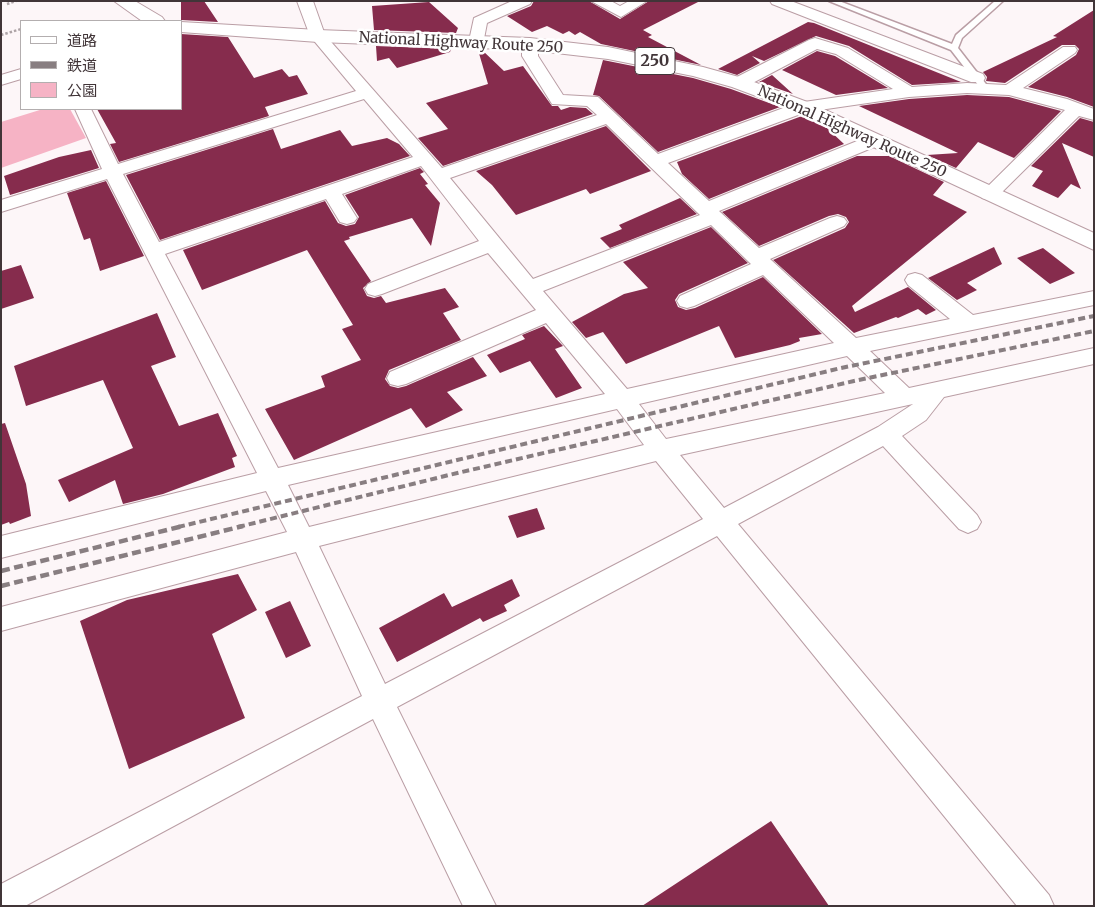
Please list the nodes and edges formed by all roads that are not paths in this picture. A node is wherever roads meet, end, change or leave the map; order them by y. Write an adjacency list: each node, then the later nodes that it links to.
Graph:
1 (123, 1): 9 (highway)
2 (305, 1): 11 (street)
3 (525, 1): 12 (street)
4 (598, 1): 5 (street)
5 (640, 1)
6 (777, 1): 19 (street)
7 (832, 1): 14 (lane)
8 (1000, 1): 14 (lane)
9 (152, 20)
10 (182, 27): 11 (highway, National Highway Route 250 / 250)
11 (318, 36): 12 (highway, National Highway Route 250 / 250); 22 (street)
12 (477, 41): 13 (highway, National Highway Route 250 / 250)
13 (530, 44): 18 (highway, National Highway Route 250 / 250); 27 (street)
14 (954, 48): 19 (lane)
15 (1069, 50): 20 (street)
16 (20, 74): 17 (street)
17 (1, 80)
18 (739, 83): 21 (street); 23 (highway, National Highway Route 250 / 250)
19 (981, 83): 20 (street); 21 (street)
20 (1009, 90): 24 (street)
21 (909, 92): 23 (street)
22 (366, 93): 29 (street); 31 (street)
23 (802, 107): 28 (highway, National Highway Route 250 / 250); 30 (street)
24 (1076, 108): 26 (street); 34 (street)
25 (83, 110): 31 (street)
26 (1094, 115)
27 (609, 117): 30 (street); 32 (street)
28 (873, 141): 34 (highway, National Highway Route 250 / 250); 36 (street)
29 (425, 159): 32 (street); 33 (street)
30 (656, 162): 36 (street)
31 (113, 172): 35 (street); 41 (street)
32 (438, 176): 40 (street)
33 (332, 191): 37 (street); 41 (street)
34 (989, 194): 39 (highway, National Highway Route 250 / 250)
35 (1, 206)
36 (709, 213): 42 (street); 44 (street)
37 (347, 218)
38 (837, 222): 42 (street)
39 (1094, 242)
40 (492, 244): 44 (street); 45 (street)
41 (153, 251): 58 (street)
42 (760, 262): 47 (street); 50 (street)
43 (915, 280): 49 (street)
44 (529, 288): 48 (street)
45 (375, 289)
46 (1094, 298): 49 (street)
47 (687, 301)
48 (550, 313): 52 (street); 55 (street)
49 (968, 322): 50 (street)
50 (851, 346): 54 (street); 55 (street)
51 (1094, 356): 53 (street)
52 (398, 378)
53 (937, 390): 54 (street); 56 (street)
54 (904, 397): 57 (street)
55 (622, 399): 57 (street); 58 (street)
56 (886, 434): 59 (street); 60 (street)
57 (661, 450): 59 (street); 61 (street)
58 (272, 479): 61 (street); 62 (street)
59 (721, 522): 64 (street); 67 (street)
60 (968, 522)
61 (303, 540): 63 (street); 64 (street)
62 (1, 547)
63 (1, 619)
64 (378, 702): 65 (street); 66 (street)
65 (1, 901)
66 (480, 906)
67 (1038, 906)

